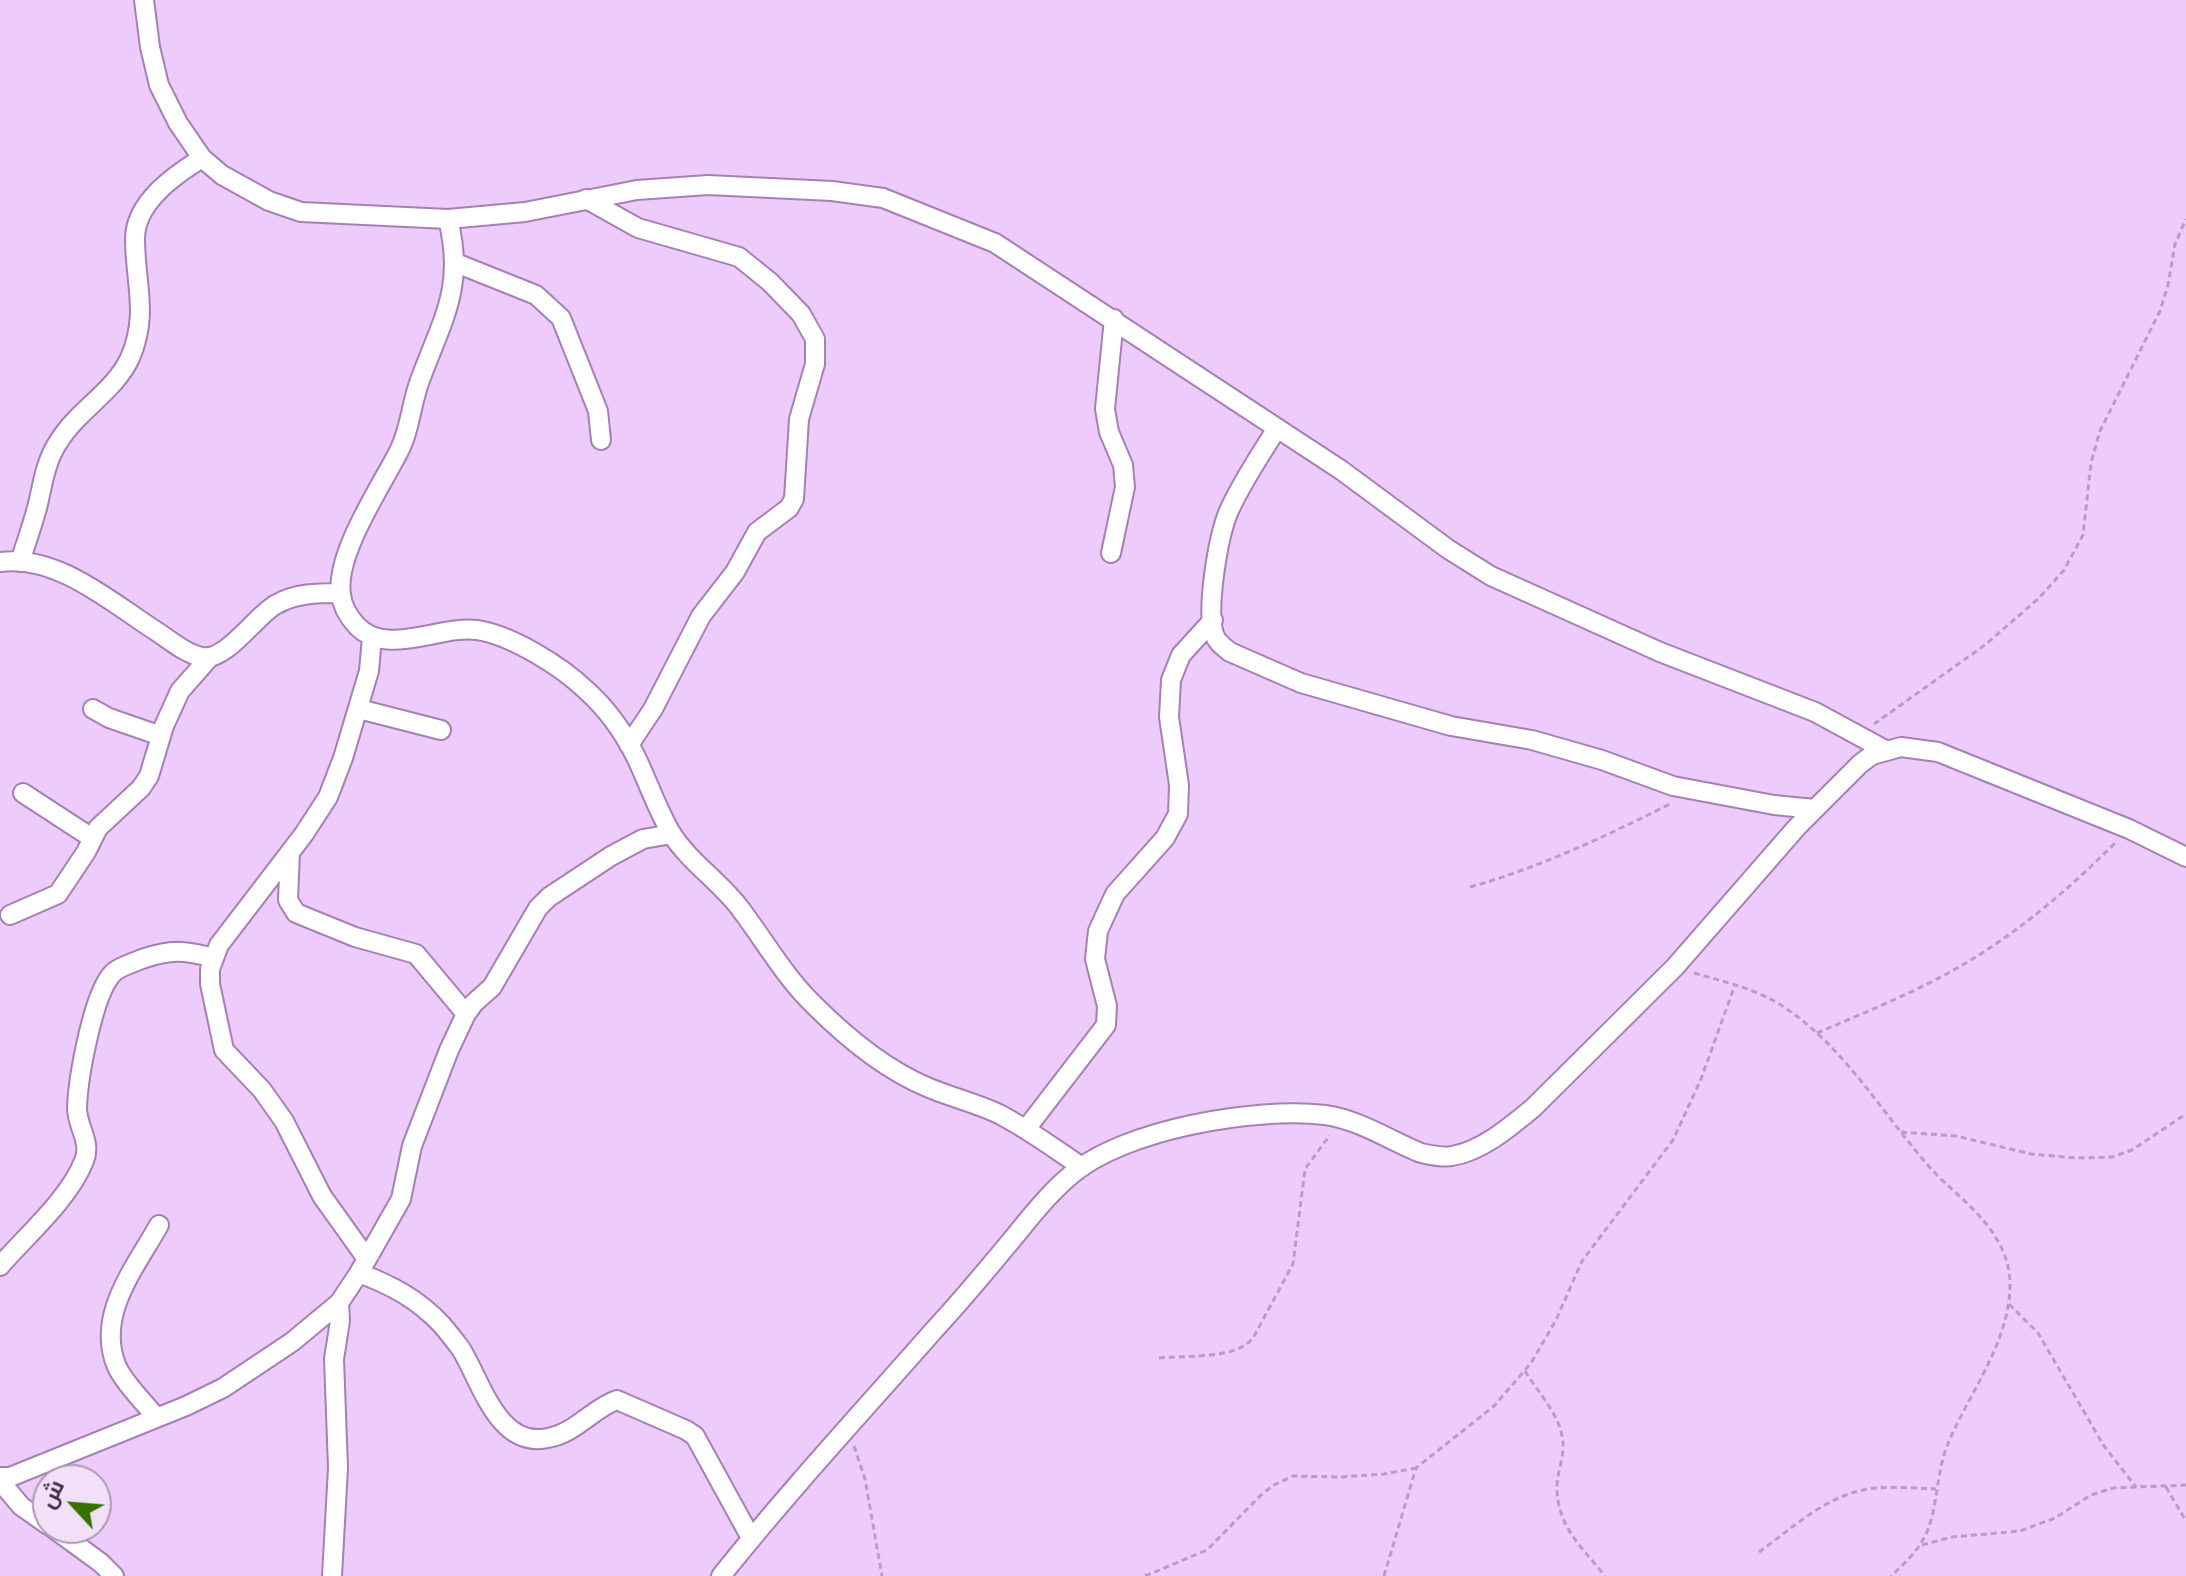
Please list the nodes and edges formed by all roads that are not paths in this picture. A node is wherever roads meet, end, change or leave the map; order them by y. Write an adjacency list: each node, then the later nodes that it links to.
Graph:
1 (144, 0): 2 (street)
2 (202, 158): 4 (street); 11 (street)
3 (586, 199): 4 (street); 6 (street); 20 (street)
4 (448, 219): 5 (street)
5 (456, 263): 8 (street); 12 (street)
6 (1114, 319): 7 (street); 9 (street)
7 (1277, 428): 13 (street); 21 (street)
8 (601, 440)
9 (1111, 553)
10 (0, 562): 11 (street)
11 (20, 562): 15 (street)
12 (340, 593): 14 (street); 15 (street)
13 (1213, 620): 23 (street); 31 (street)
14 (372, 637): 17 (street); 20 (street)
15 (209, 658): 19 (street)
16 (93, 709): 19 (street)
17 (359, 709): 18 (street); 26 (street)
18 (441, 730)
19 (161, 736): 25 (street)
20 (629, 745): 24 (street)
21 (1885, 750): 23 (street); 27 (street)
22 (23, 793): 25 (street)
23 (1815, 809): 32 (street)
24 (672, 834): 30 (street); 31 (street)
25 (92, 838): 28 (street)
26 (290, 852): 29 (street); 30 (street)
27 (2186, 857)
28 (10, 915)
29 (214, 958): 34 (street); 35 (street)
30 (466, 1014): 35 (street)
31 (1026, 1129): 32 (street)
32 (1082, 1167): 40 (street)
33 (159, 1225): 37 (street)
34 (0, 1266)
35 (363, 1266): 36 (street); 40 (street)
36 (339, 1303): 37 (street); 43 (street)
37 (155, 1416): 38 (street)
38 (0, 1479): 39 (street)
39 (32, 1514)
40 (751, 1538): 44 (street)
41 (75, 1544): 42 (street)
42 (114, 1576)
43 (332, 1576)
44 (721, 1576)

